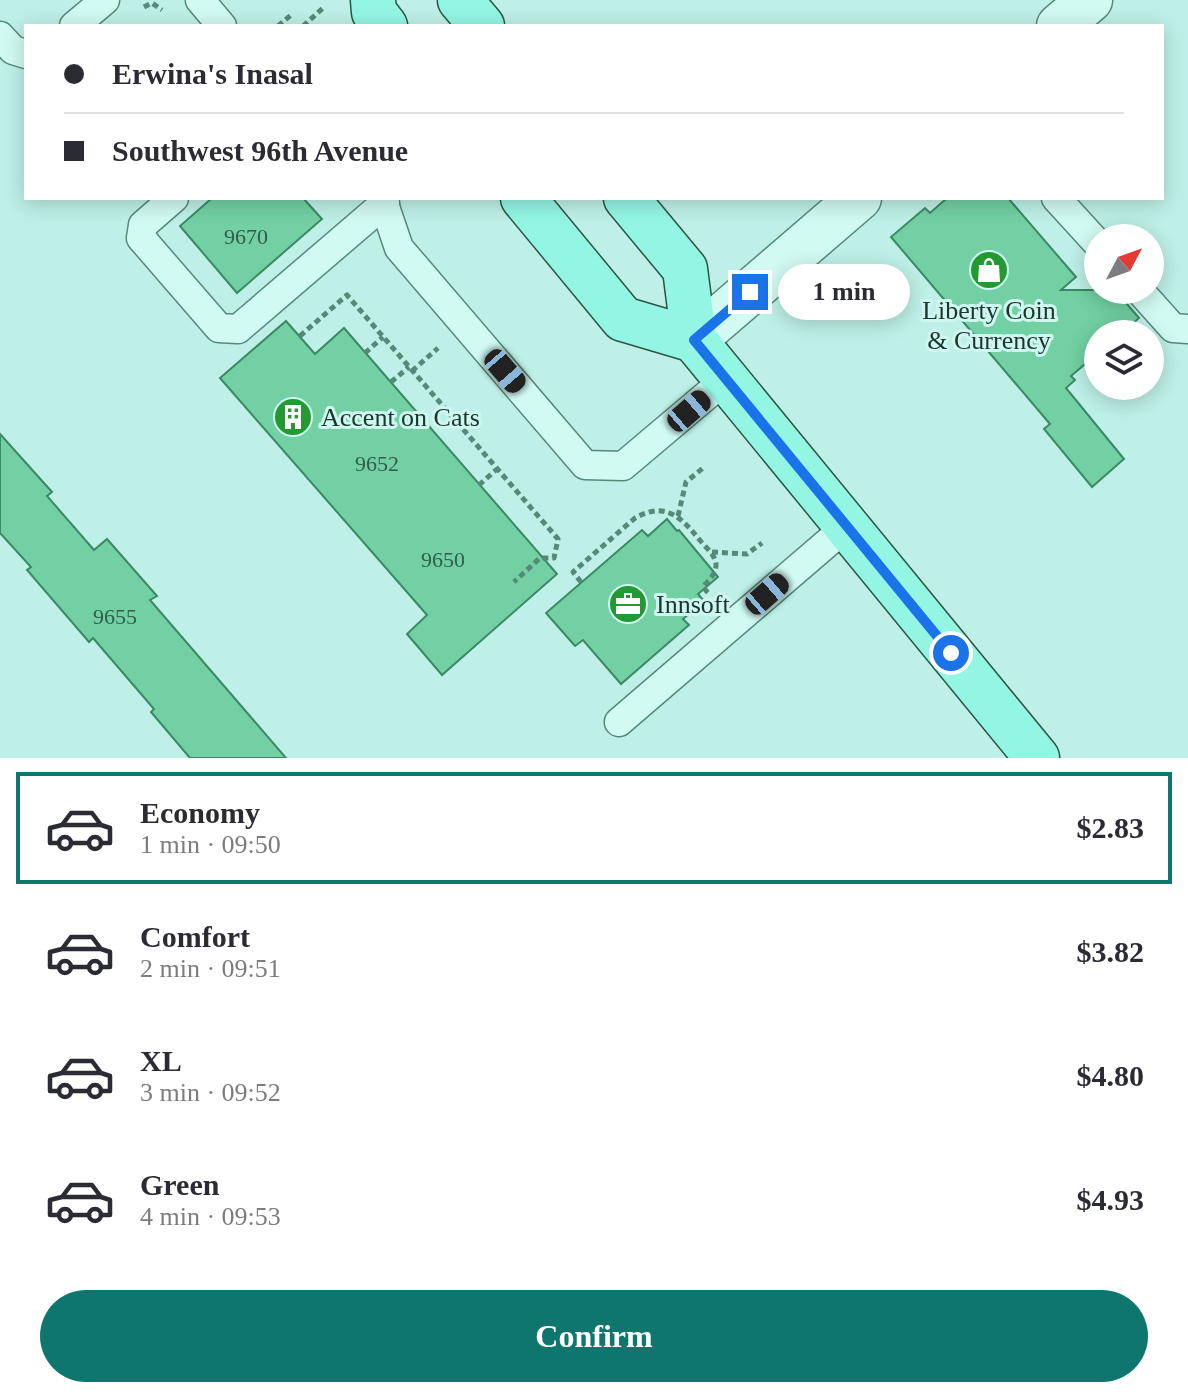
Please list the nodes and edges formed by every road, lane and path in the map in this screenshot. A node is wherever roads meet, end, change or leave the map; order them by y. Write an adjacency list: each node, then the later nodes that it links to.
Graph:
1 (105, 0): 10 (lane)
2 (200, 0): 11 (lane)
3 (373, 0): 14 (main road)
4 (460, 0): 15 (main road)
5 (1090, 0): 16 (street)
6 (323, 8): 13 (path)
7 (139, 11): 8 (path)
8 (166, 15)
9 (291, 15): 12 (path)
10 (76, 24)
11 (220, 24)
12 (280, 24)
13 (305, 24)
14 (383, 24)
15 (480, 24)
16 (1061, 24)
17 (0, 36): 18 (lane)
18 (24, 53)
19 (172, 200): 20 (lane)
20 (383, 200): 33 (lane)
21 (525, 200): 30 (main road)
22 (628, 200): 30 (main road)
23 (857, 200): 30 (street)
24 (1058, 200): 25 (lane)
25 (1084, 229)
26 (1152, 304): 27 (lane)
27 (1188, 329)
28 (300, 336): 29 (path)
29 (383, 337): 31 (path); 32 (path)
30 (694, 340): 33 (main road)
31 (365, 353)
32 (409, 367): 34 (path); 36 (path)
33 (726, 379): 39 (main road)
34 (391, 382)
35 (703, 468): 38 (path)
36 (497, 469): 37 (path); 42 (path)
37 (479, 485)
38 (678, 516): 41 (path); 43 (path)
39 (847, 526): 45 (lane); 46 (main road)
40 (764, 542): 41 (path)
41 (711, 552): 44 (path)
42 (514, 582)
43 (581, 582)
44 (711, 598)
45 (619, 722)
46 (1037, 758)

